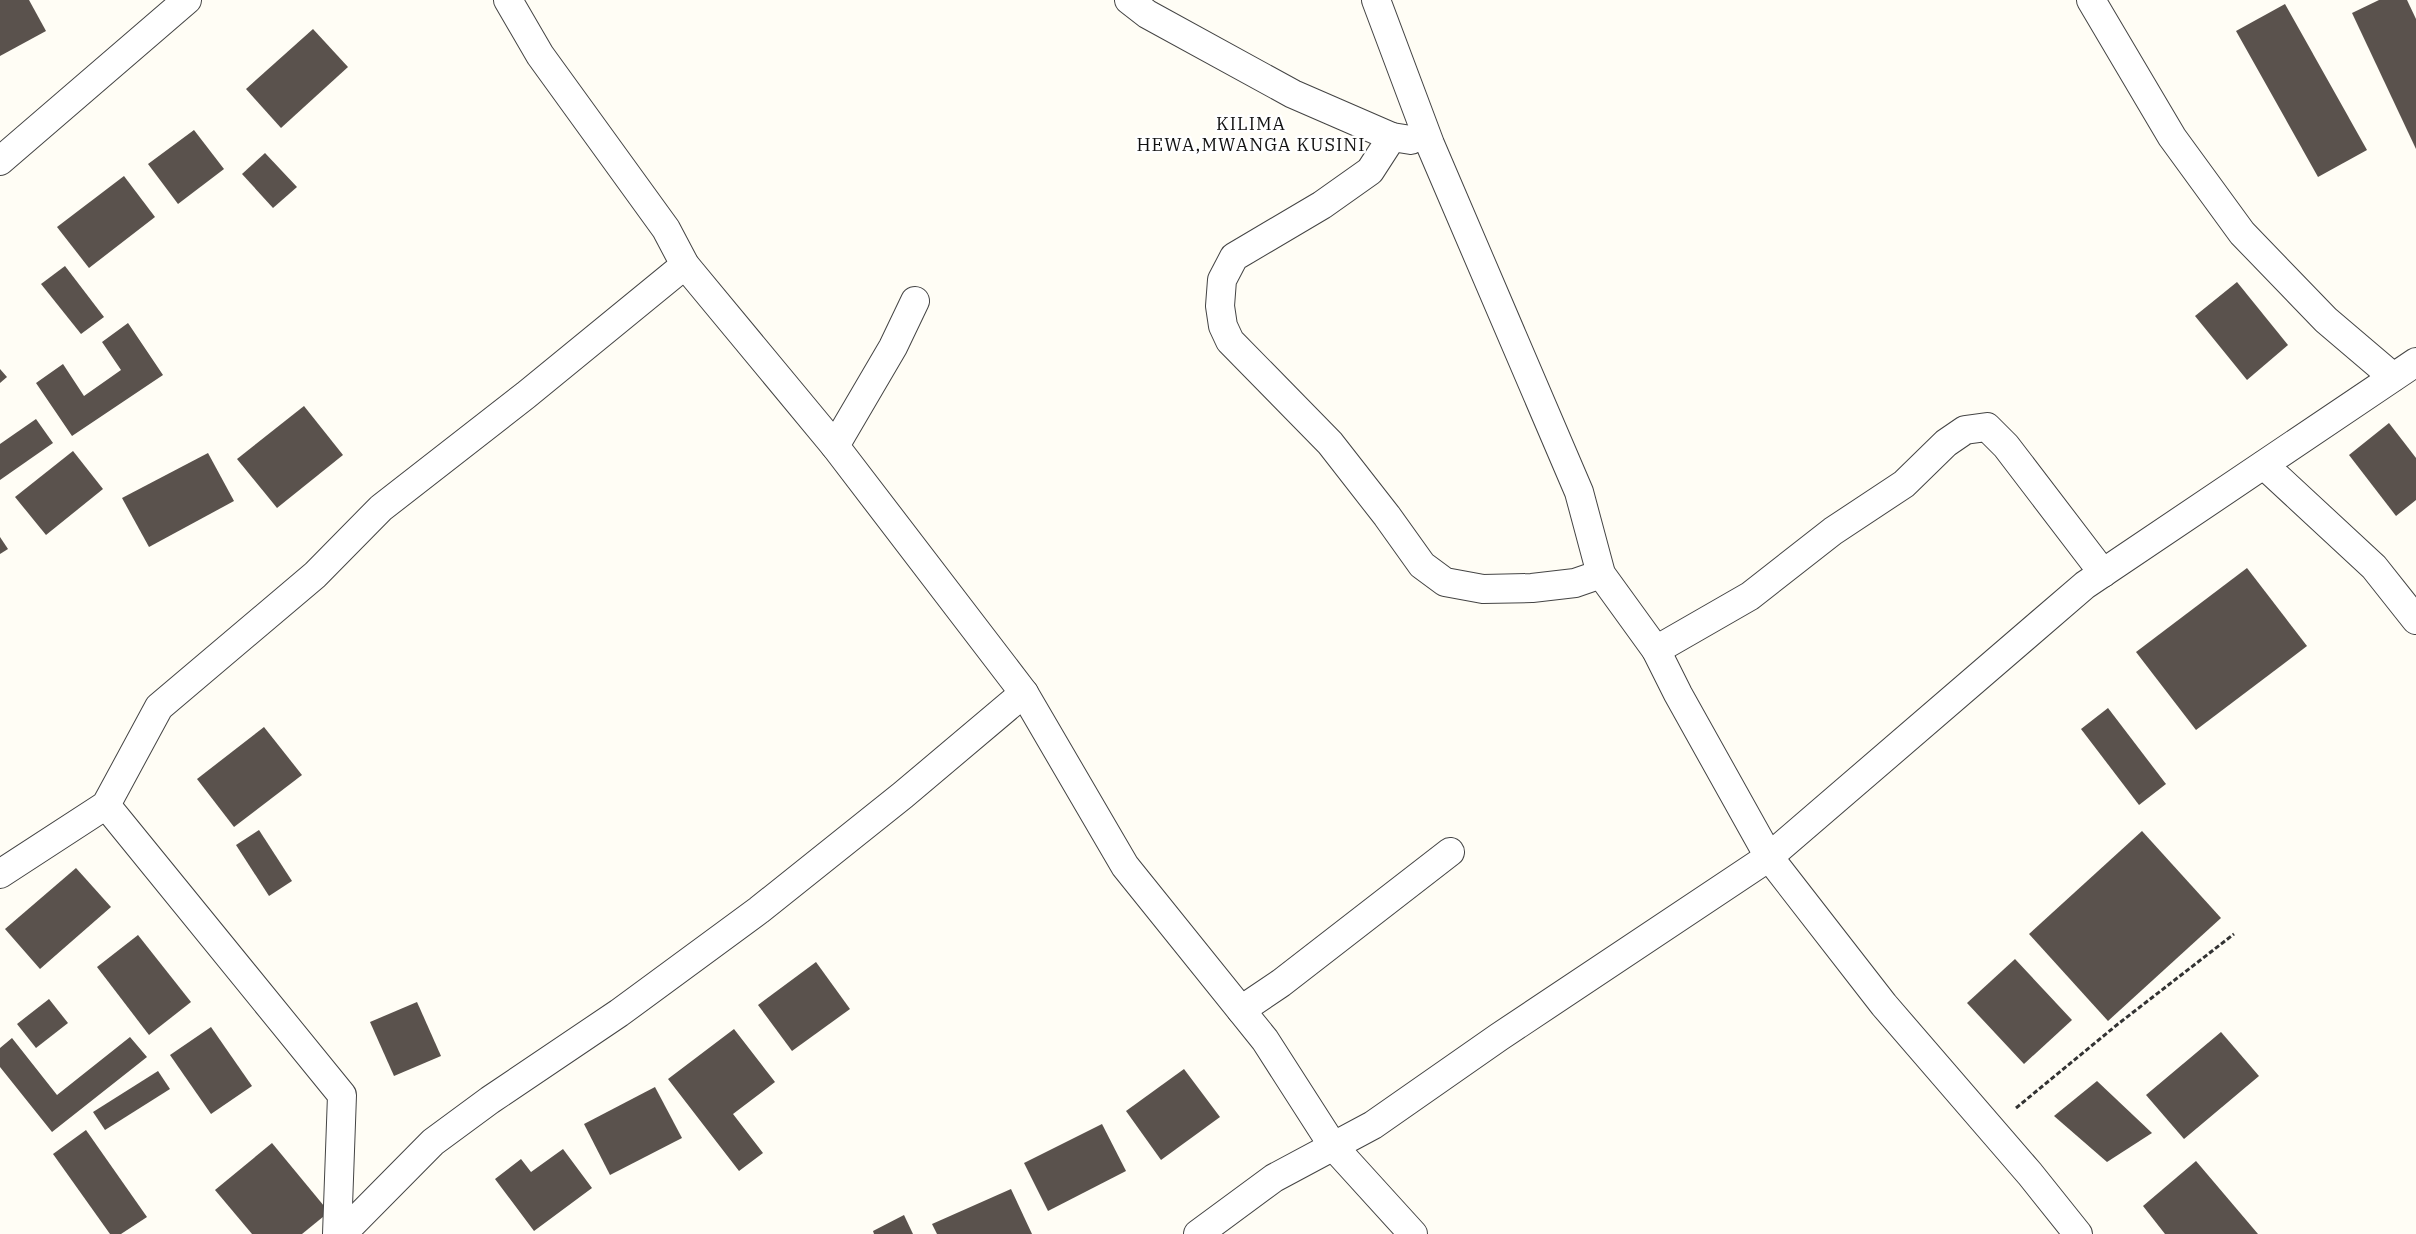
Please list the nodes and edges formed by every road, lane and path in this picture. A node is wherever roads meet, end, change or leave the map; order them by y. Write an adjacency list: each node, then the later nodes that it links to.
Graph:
1 (187, 0): 8 (street)
2 (508, 0): 9 (street)
3 (1129, 0): 6 (street)
4 (1376, 0): 7 (street)
5 (2091, 0): 12 (street)
6 (1392, 137): 7 (street); 16 (street)
7 (1430, 144): 16 (street)
8 (0, 161)
9 (685, 265): 13 (street); 20 (street)
10 (915, 301): 13 (street)
11 (2416, 362): 12 (street)
12 (2393, 377): 14 (street)
13 (835, 446): 19 (street)
14 (2264, 465): 15 (street); 17 (street)
15 (2104, 572): 18 (street); 22 (street)
16 (1601, 574): 18 (street)
17 (2416, 620)
18 (1656, 650): 22 (street)
19 (1024, 693): 25 (street); 29 (street)
20 (106, 805): 23 (street); 28 (street)
21 (1450, 852): 25 (street)
22 (1769, 857): 26 (street); 27 (street)
23 (0, 874)
24 (2234, 934): 26 (path)
25 (1241, 1010): 27 (street)
26 (1990, 1128): 32 (street)
27 (1333, 1146): 30 (street); 31 (street)
28 (338, 1234)
29 (342, 1234)
30 (1198, 1234)
31 (1413, 1234)
32 (2078, 1234)

